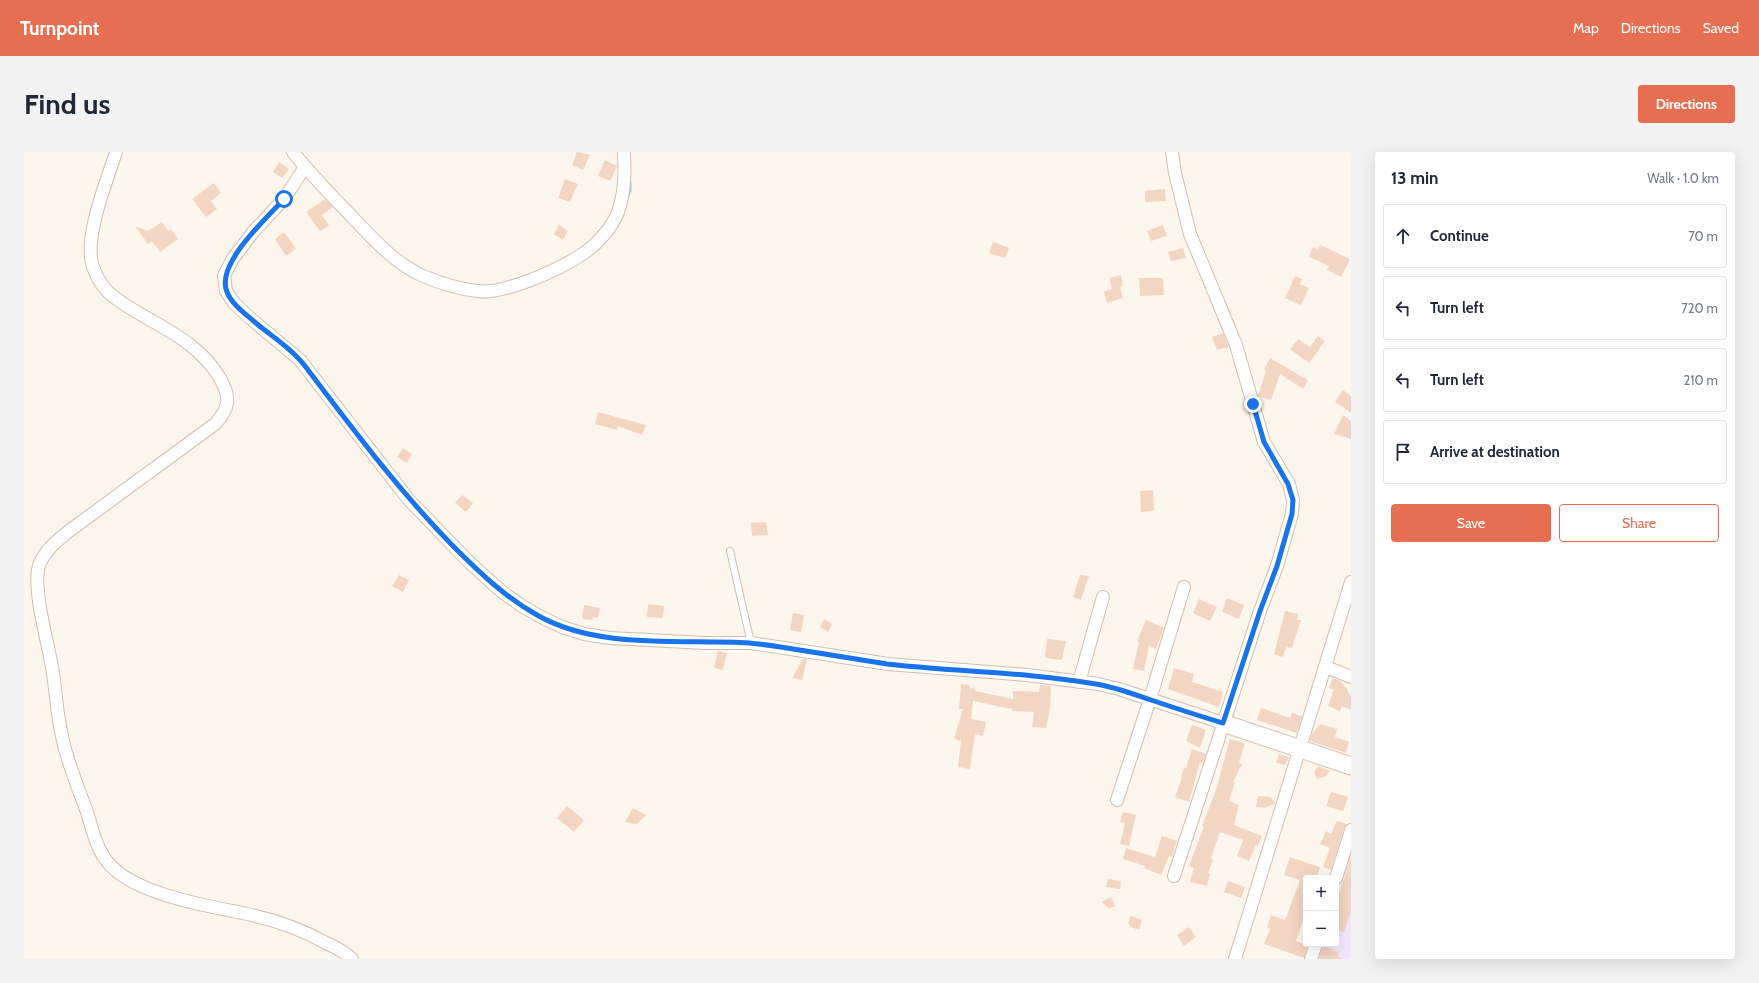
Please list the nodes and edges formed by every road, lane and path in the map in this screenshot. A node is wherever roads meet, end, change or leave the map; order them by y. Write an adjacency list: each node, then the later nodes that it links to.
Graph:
1 (116, 152): 23 (street)
2 (293, 152): 5 (street)
3 (624, 152): 5 (street)
4 (1172, 152): 15 (street)
5 (305, 167): 10 (street)
6 (730, 551): 10 (lane)
7 (1351, 582): 11 (street)
8 (1184, 587): 14 (street)
9 (1103, 596): 13 (street)
10 (751, 643): 13 (street)
11 (1326, 667): 12 (street); 16 (street)
12 (1351, 677)
13 (1079, 682): 14 (street)
14 (1150, 700): 15 (street); 18 (street)
15 (1223, 723): 16 (street); 21 (street)
16 (1300, 749): 17 (street); 24 (street)
17 (1351, 766)
18 (1117, 800)
19 (1351, 830): 20 (street)
20 (1337, 875)
21 (1174, 876)
22 (1315, 947): 25 (street)
23 (352, 959)
24 (1235, 959)
25 (1311, 959)

